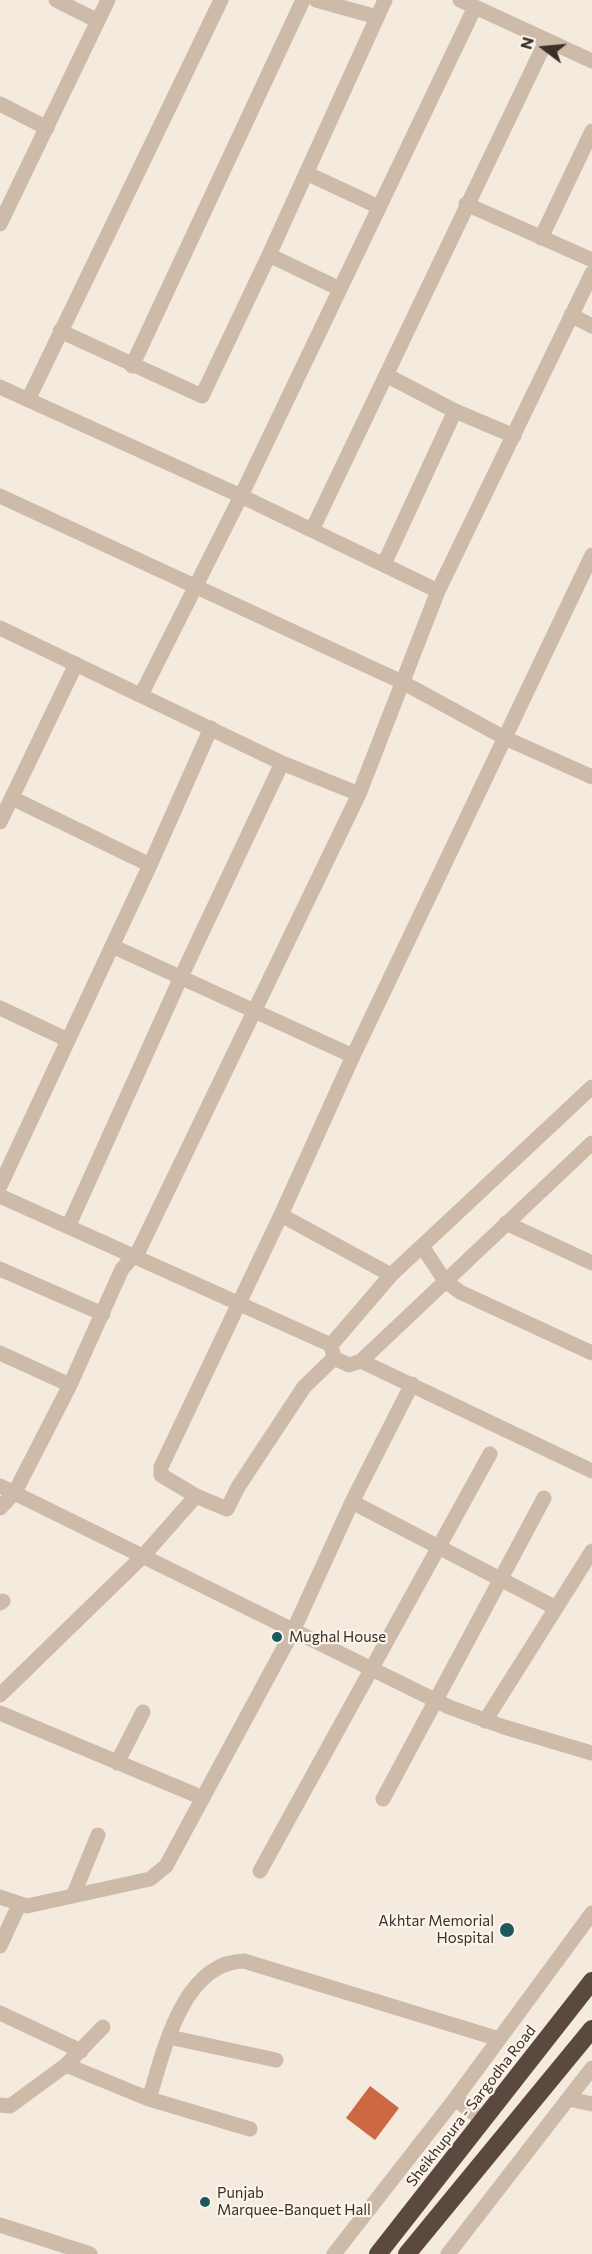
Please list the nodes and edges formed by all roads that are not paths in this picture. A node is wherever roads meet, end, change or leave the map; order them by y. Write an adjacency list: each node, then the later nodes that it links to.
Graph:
1 (56, 0): 10 (street)
2 (108, 0): 10 (street)
3 (220, 0): 27 (street)
4 (303, 0): 28 (street)
5 (316, 0): 9 (street)
6 (385, 0): 9 (street)
7 (460, 0): 8 (street)
8 (475, 8): 11 (street); 18 (street)
9 (376, 17): 16 (street)
10 (98, 21): 14 (street)
11 (546, 41): 12 (street); 17 (street)
12 (592, 61)
13 (0, 104): 14 (street)
14 (46, 128): 19 (street)
15 (592, 130): 20 (street)
16 (306, 173): 18 (street); 21 (street)
17 (466, 204): 20 (street); 29 (street)
18 (380, 207): 24 (street)
19 (1, 221)
20 (541, 238): 22 (street)
21 (269, 255): 24 (street); 28 (street)
22 (592, 260)
23 (592, 273): 25 (street)
24 (340, 289): 35 (street)
25 (571, 315): 26 (street); 33 (street)
26 (592, 326)
27 (60, 331): 28 (street); 31 (street)
28 (132, 366)
29 (386, 375): 32 (street); 36 (street)
30 (0, 387): 31 (street)
31 (28, 400): 35 (street)
32 (455, 411): 33 (street); 38 (street)
33 (514, 436): 40 (street)
34 (0, 496): 39 (street)
35 (242, 496): 36 (street); 39 (street)
36 (312, 530): 38 (street)
37 (592, 555): 46 (street)
38 (384, 564): 40 (street)
39 (195, 588): 43 (street); 44 (street)
40 (438, 591): 43 (street)
41 (2, 633): 42 (street)
42 (76, 664): 44 (street); 50 (street)
43 (402, 682): 46 (street); 49 (street)
44 (142, 693): 45 (street)
45 (211, 728): 47 (street); 52 (street)
46 (505, 738): 48 (street); 58 (street)
47 (282, 763): 49 (street); 54 (street)
48 (592, 777)
49 (359, 794): 56 (street)
50 (12, 798): 51 (street); 52 (street)
51 (0, 822)
52 (150, 865): 53 (street)
53 (112, 946): 54 (street); 57 (street)
54 (181, 976): 56 (street); 65 (street)
55 (0, 1008): 57 (street)
56 (255, 1009): 58 (street); 67 (street)
57 (68, 1040): 61 (street)
58 (353, 1056): 63 (street)
59 (592, 1087): 66 (street)
60 (592, 1143): 64 (street)
61 (0, 1186)
62 (0, 1196): 65 (street)
63 (281, 1215): 70 (street); 72 (street)
64 (506, 1223): 68 (street); 71 (street)
65 (69, 1225): 67 (street)
66 (422, 1246): 70 (street); 71 (street)
67 (133, 1257): 72 (street); 73 (street)
68 (592, 1263)
69 (0, 1269): 73 (street)
70 (391, 1275): 74 (street)
71 (445, 1281): 76 (street); 77 (street)
72 (238, 1302): 74 (street); 84 (street)
73 (103, 1314): 78 (street)
74 (332, 1351): 77 (street); 84 (street)
75 (0, 1353): 78 (street)
76 (592, 1353)
77 (361, 1361): 79 (street)
78 (70, 1384): 83 (street)
79 (412, 1384): 81 (street); 86 (street)
80 (490, 1454): 88 (street)
81 (592, 1471)
82 (0, 1486): 83 (street)
83 (15, 1492): 87 (street); 90 (street)
84 (196, 1496): 90 (street)
85 (544, 1498): 91 (street)
86 (352, 1502): 88 (street); 93 (street)
87 (0, 1508)
88 (438, 1547): 91 (street); 94 (street)
89 (592, 1551): 92 (street)
90 (143, 1556): 93 (street); 95 (street)
91 (501, 1580): 92 (street); 96 (street)
92 (555, 1608): 99 (street)
93 (294, 1629): 94 (street); 102 (street)
94 (372, 1668): 96 (street); 105 (street)
95 (0, 1695)
96 (436, 1700): 99 (street); 103 (street)
97 (143, 1712): 101 (street)
98 (0, 1713): 101 (street)
99 (485, 1721): 100 (street)
100 (592, 1753)
101 (117, 1763): 102 (street)
102 (203, 1798): 106 (street)
103 (383, 1799)
104 (98, 1835): 106 (street)
105 (260, 1871)
106 (73, 1896): 108 (street)
107 (0, 1897): 108 (street)
108 (19, 1905): 110 (street)
109 (592, 1913): 116 (street)
110 (0, 1947)
111 (592, 1981): 126 (highway, Sheikhupura - Sargodha Road)
112 (0, 2013): 117 (street)
113 (103, 2027): 117 (street)
114 (592, 2029): 132 (highway)
115 (169, 2037): 116 (street); 118 (street); 122 (street)
116 (499, 2039): 121 (street)
117 (81, 2051): 119 (street)
118 (276, 2061)
119 (66, 2065): 122 (street); 125 (street)
120 (592, 2068): 123 (street)
121 (455, 2098): 126 (street); 130 (street)
122 (149, 2099): 127 (street)
123 (569, 2099): 124 (street); 133 (street)
124 (592, 2104)
125 (0, 2105)
126 (483, 2120): 131 (highway, Sheikhupura - Sargodha Road)
127 (250, 2129)
128 (0, 2225): 129 (street)
129 (90, 2254)
130 (333, 2254)
131 (378, 2254)
132 (407, 2254)
133 (448, 2254)

